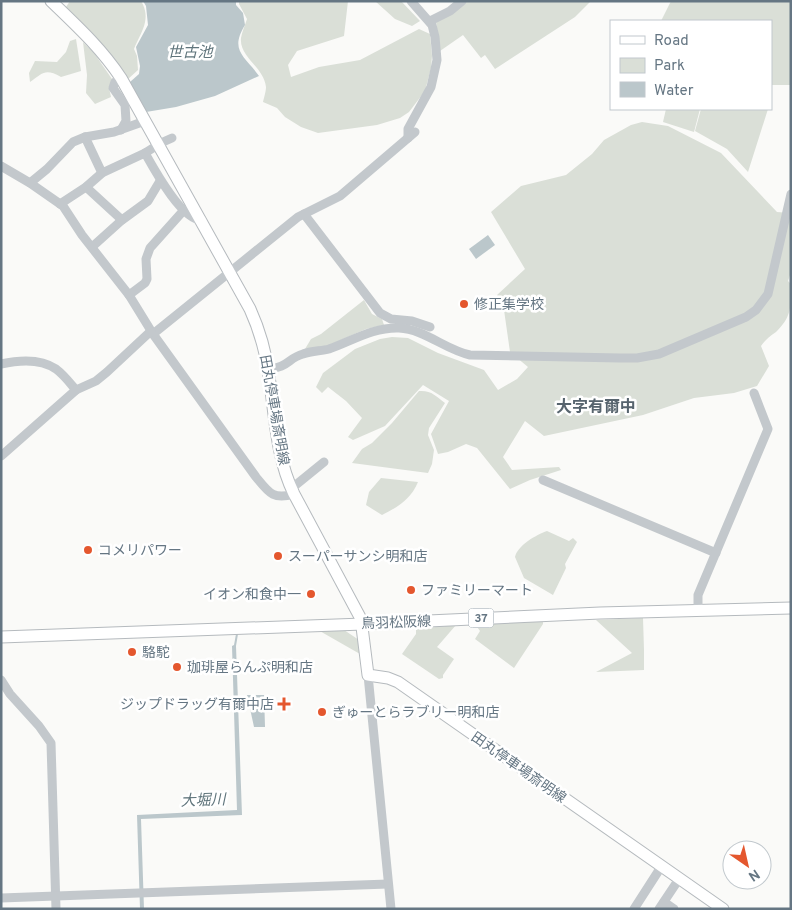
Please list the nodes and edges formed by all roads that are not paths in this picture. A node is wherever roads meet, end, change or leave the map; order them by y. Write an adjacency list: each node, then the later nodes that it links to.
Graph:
1 (51, 1): 5 (main road, 田丸停車場斎明線)
2 (411, 1): 4 (street)
3 (462, 1): 4 (street)
4 (430, 21): 21 (street)
5 (121, 78): 6 (main road, 田丸停車場斎明線); 7 (street)
6 (145, 120): 7 (street); 23 (main road, 田丸停車場斎明線)
7 (121, 130): 8 (street)
8 (85, 137): 14 (street); 16 (street)
9 (172, 138): 10 (street)
10 (163, 142)
11 (153, 148): 12 (street)
12 (144, 153): 14 (street); 15 (street)
13 (1, 166): 16 (street)
14 (102, 173): 17 (street)
15 (160, 181): 20 (street); 22 (street)
16 (30, 184): 19 (street)
17 (86, 187): 19 (street); 22 (street)
18 (791, 194): 30 (street)
19 (60, 204): 24 (street)
20 (184, 210): 23 (street); 26 (street)
21 (304, 214): 25 (street); 27 (street)
22 (122, 220): 24 (street)
23 (202, 220): 25 (main road, 田丸停車場斎明線)
24 (92, 247): 26 (street)
25 (230, 270): 28 (street); 30 (main road, 田丸停車場斎明線)
26 (129, 295): 28 (street)
27 (430, 327)
28 (152, 332): 31 (street); 36 (street)
29 (1, 364): 31 (street)
30 (268, 369): 36 (main road, 田丸停車場斎明線)
31 (76, 390): 33 (street)
32 (754, 394): 37 (street)
33 (1, 456)
34 (324, 462): 36 (street)
35 (543, 480): 37 (street)
36 (293, 491): 40 (main road, 田丸停車場斎明線)
37 (716, 554): 39 (street)
38 (791, 608): 39 (main road, 鳥羽松阪線 / 37)
39 (698, 610): 40 (main road, 鳥羽松阪線 / 37)
40 (363, 624): 41 (main road, 鳥羽松阪線 / 37); 42 (main road, 田丸停車場斎明線)
41 (1, 636)
42 (368, 675): 44 (main road, 田丸停車場斎明線); 46 (street)
43 (1, 680): 47 (street)
44 (661, 867): 45 (main road, 田丸停車場斎明線); 52 (street)
45 (679, 879): 49 (street); 54 (main road, 田丸停車場斎明線)
46 (388, 884): 47 (street); 51 (street)
47 (56, 896): 48 (street); 50 (street)
48 (1, 898)
49 (661, 905): 53 (street)
50 (56, 909)
51 (391, 909)
52 (634, 909)
53 (674, 909)
54 (723, 909)

